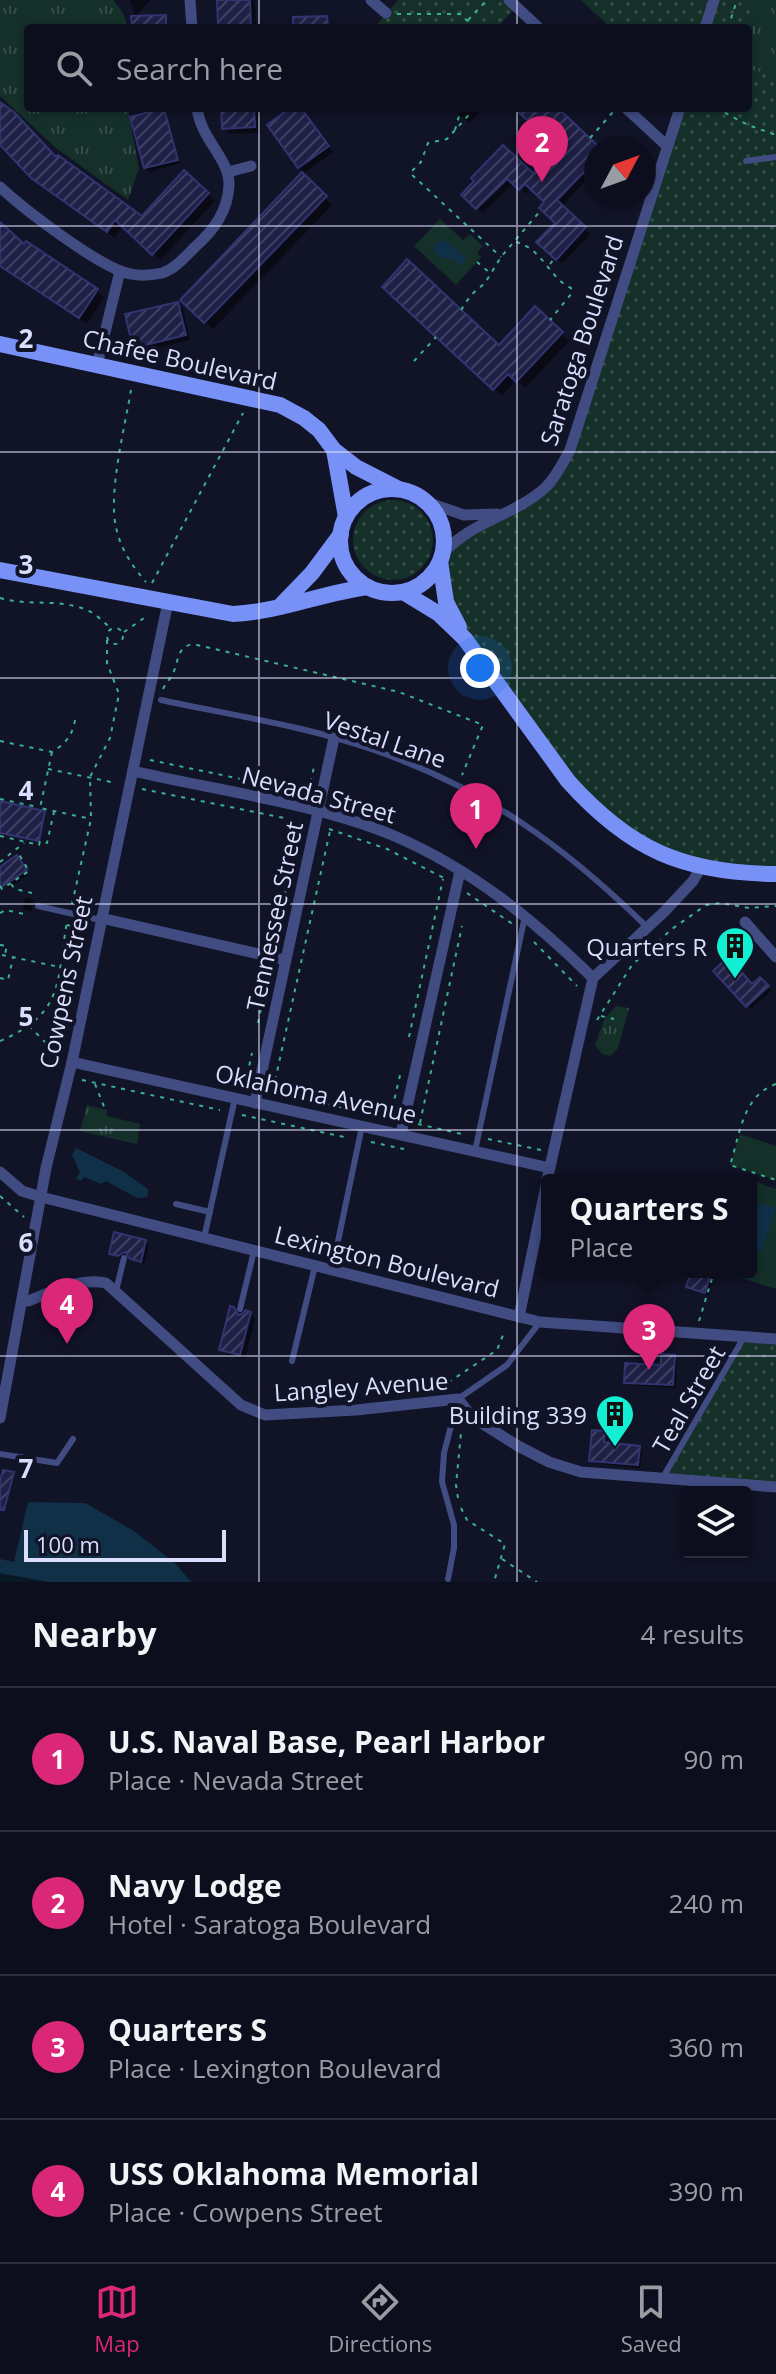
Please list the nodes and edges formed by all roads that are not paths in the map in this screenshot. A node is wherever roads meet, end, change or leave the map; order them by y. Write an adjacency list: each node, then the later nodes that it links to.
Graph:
1 (190, 0): 6 (street)
2 (371, 0): 5 (street)
3 (509, 0): 7 (street)
4 (714, 0): 8 (street)
5 (386, 13)
6 (192, 24)
7 (535, 24)
8 (706, 24)
9 (198, 112): 16 (street)
10 (630, 112): 12 (street)
11 (679, 112): 12 (street, Saratoga Boulevard)
12 (667, 146): 24 (street, Saratoga Boulevard)
13 (776, 157): 14 (lane)
14 (746, 161)
15 (251, 166): 16 (street)
16 (228, 172): 18 (street)
17 (0, 187): 18 (street)
18 (120, 271): 20 (street)
19 (0, 344): 20 (street, Chafee Boulevard)
20 (97, 365): 21 (street, Chafee Boulevard)
21 (334, 450): 22 (street, Chafee Boulevard); 25 (street)
22 (399, 489): 23 (street); 25 (street)
23 (429, 503): 24 (street, Saratoga Boulevard); 27 (street)
24 (501, 514): 27 (street, Saratoga Boulevard)
25 (346, 517): 26 (street)
26 (341, 534): 29 (street); 32 (street)
27 (442, 557): 30 (street); 33 (street)
28 (0, 570): 31 (street)
29 (368, 587): 30 (street); 32 (street)
30 (403, 592): 33 (street)
31 (168, 602): 32 (street); 36 (street, Cowpens Street)
32 (278, 608)
33 (465, 639): 38 (street)
34 (161, 700): 35 (lane, Vestal Lane)
35 (334, 738): 37 (street, Tennessee Street); 45 (lane, Vestal Lane)
36 (133, 771): 37 (street, Nevada Street); 43 (street, Cowpens Street)
37 (317, 819): 39 (street, Nevada Street); 47 (street, Tennessee Street)
38 (701, 867): 40 (street); 45 (street)
39 (460, 871): 42 (street, Nevada Street); 53 (street)
40 (776, 874)
41 (38, 906): 43 (lane)
42 (525, 916): 48 (street, Nevada Street); 54 (lane)
43 (101, 919): 47 (street); 49 (street, Cowpens Street)
44 (745, 922): 46 (street)
45 (647, 927): 48 (street)
46 (776, 957)
47 (285, 960): 51 (street, Tennessee Street)
48 (593, 978): 57 (street)
49 (72, 1062): 50 (street, Oklahoma Avenue); 58 (street, Cowpens Street)
50 (235, 1098): 51 (street, Oklahoma Avenue); 61 (lane)
51 (255, 1103): 52 (street, Oklahoma Avenue)
52 (362, 1126): 53 (street, Oklahoma Avenue); 66 (lane)
53 (401, 1134): 54 (street, Oklahoma Avenue)
54 (475, 1151): 56 (street, Oklahoma Avenue)
55 (0, 1172): 58 (street, Lexington Boulevard)
56 (542, 1174)
57 (548, 1174)
58 (41, 1197): 62 (street, Lexington Boulevard); 76 (street, Cowpens Street)
59 (176, 1204): 61 (lane)
60 (541, 1210): 70 (street)
61 (210, 1212): 62 (lane)
62 (204, 1238): 63 (street, Lexington Boulevard)
63 (254, 1251): 65 (street, Lexington Boulevard); 69 (lane)
64 (124, 1258): 67 (lane)
65 (315, 1266): 66 (street, Lexington Boulevard); 74 (lane)
66 (332, 1270): 70 (street, Lexington Boulevard)
67 (116, 1291): 68 (street); 75 (street, Langley Avenue)
68 (28, 1301)
69 (240, 1309)
70 (519, 1317): 71 (street, Lexington Boulevard)
71 (540, 1322): 72 (street, Lexington Boulevard); 75 (lane)
72 (744, 1337): 73 (street, Lexington Boulevard); 79 (lane, Teal Street)
73 (776, 1339)
74 (292, 1361)
75 (458, 1399): 79 (street, Langley Avenue); 81 (lane)
76 (0, 1418)
77 (73, 1439): 78 (lane)
78 (0, 1454)
79 (662, 1479): 80 (street, Langley Avenue)
80 (776, 1487)
81 (448, 1579)

